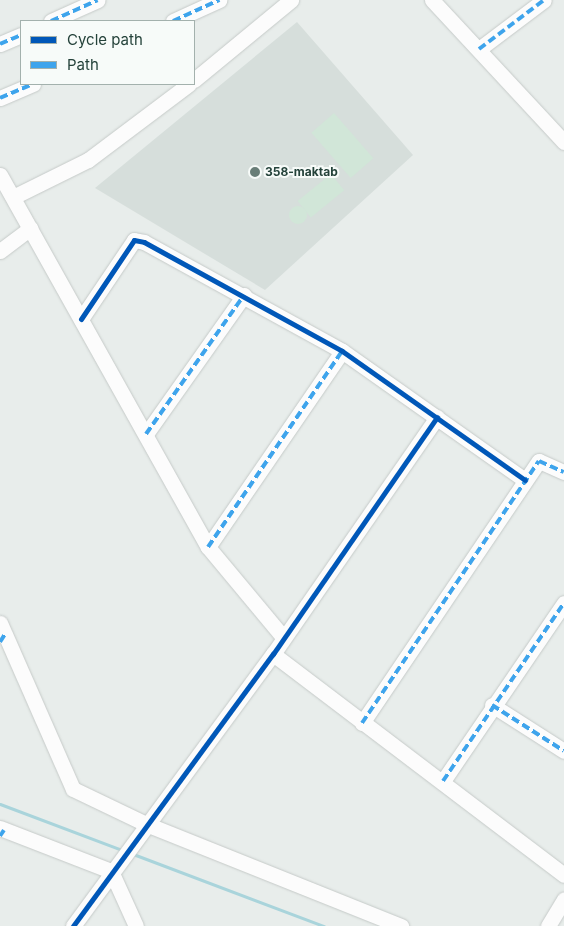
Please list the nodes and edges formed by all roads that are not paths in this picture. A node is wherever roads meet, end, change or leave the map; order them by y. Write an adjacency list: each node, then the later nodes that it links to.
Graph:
1 (98, 0): 6 (street)
2 (219, 0): 7 (street)
3 (291, 0): 11 (street)
4 (432, 0): 10 (street)
5 (544, 0): 10 (street)
6 (53, 20)
7 (175, 20)
8 (20, 35): 9 (street)
9 (0, 44)
10 (479, 49): 15 (street)
11 (195, 79)
12 (30, 85): 14 (street)
13 (188, 85): 17 (street)
14 (0, 98)
15 (564, 142)
16 (0, 174): 17 (street)
17 (13, 197): 18 (street)
18 (30, 228): 19 (street); 21 (street)
19 (0, 251)
20 (244, 295): 21 (street); 22 (street); 24 (street)
21 (81, 320): 24 (street)
22 (342, 351): 23 (street); 27 (street)
23 (437, 417): 26 (street); 30 (street)
24 (146, 434): 27 (street)
25 (564, 472): 26 (street)
26 (525, 480): 33 (street)
27 (208, 546): 30 (street)
28 (562, 612): 32 (street)
29 (2, 633): 36 (street)
30 (283, 638): 31 (street)
31 (272, 654): 33 (street); 36 (street)
32 (492, 705): 34 (street); 35 (street)
33 (362, 723): 35 (street)
34 (564, 750)
35 (443, 781): 39 (street)
36 (146, 824): 38 (street); 43 (street)
37 (1, 831): 38 (street)
38 (111, 871): 41 (street); 42 (street)
39 (564, 874)
40 (564, 899): 44 (street)
41 (73, 926)
42 (136, 926)
43 (401, 926)
44 (548, 926)

